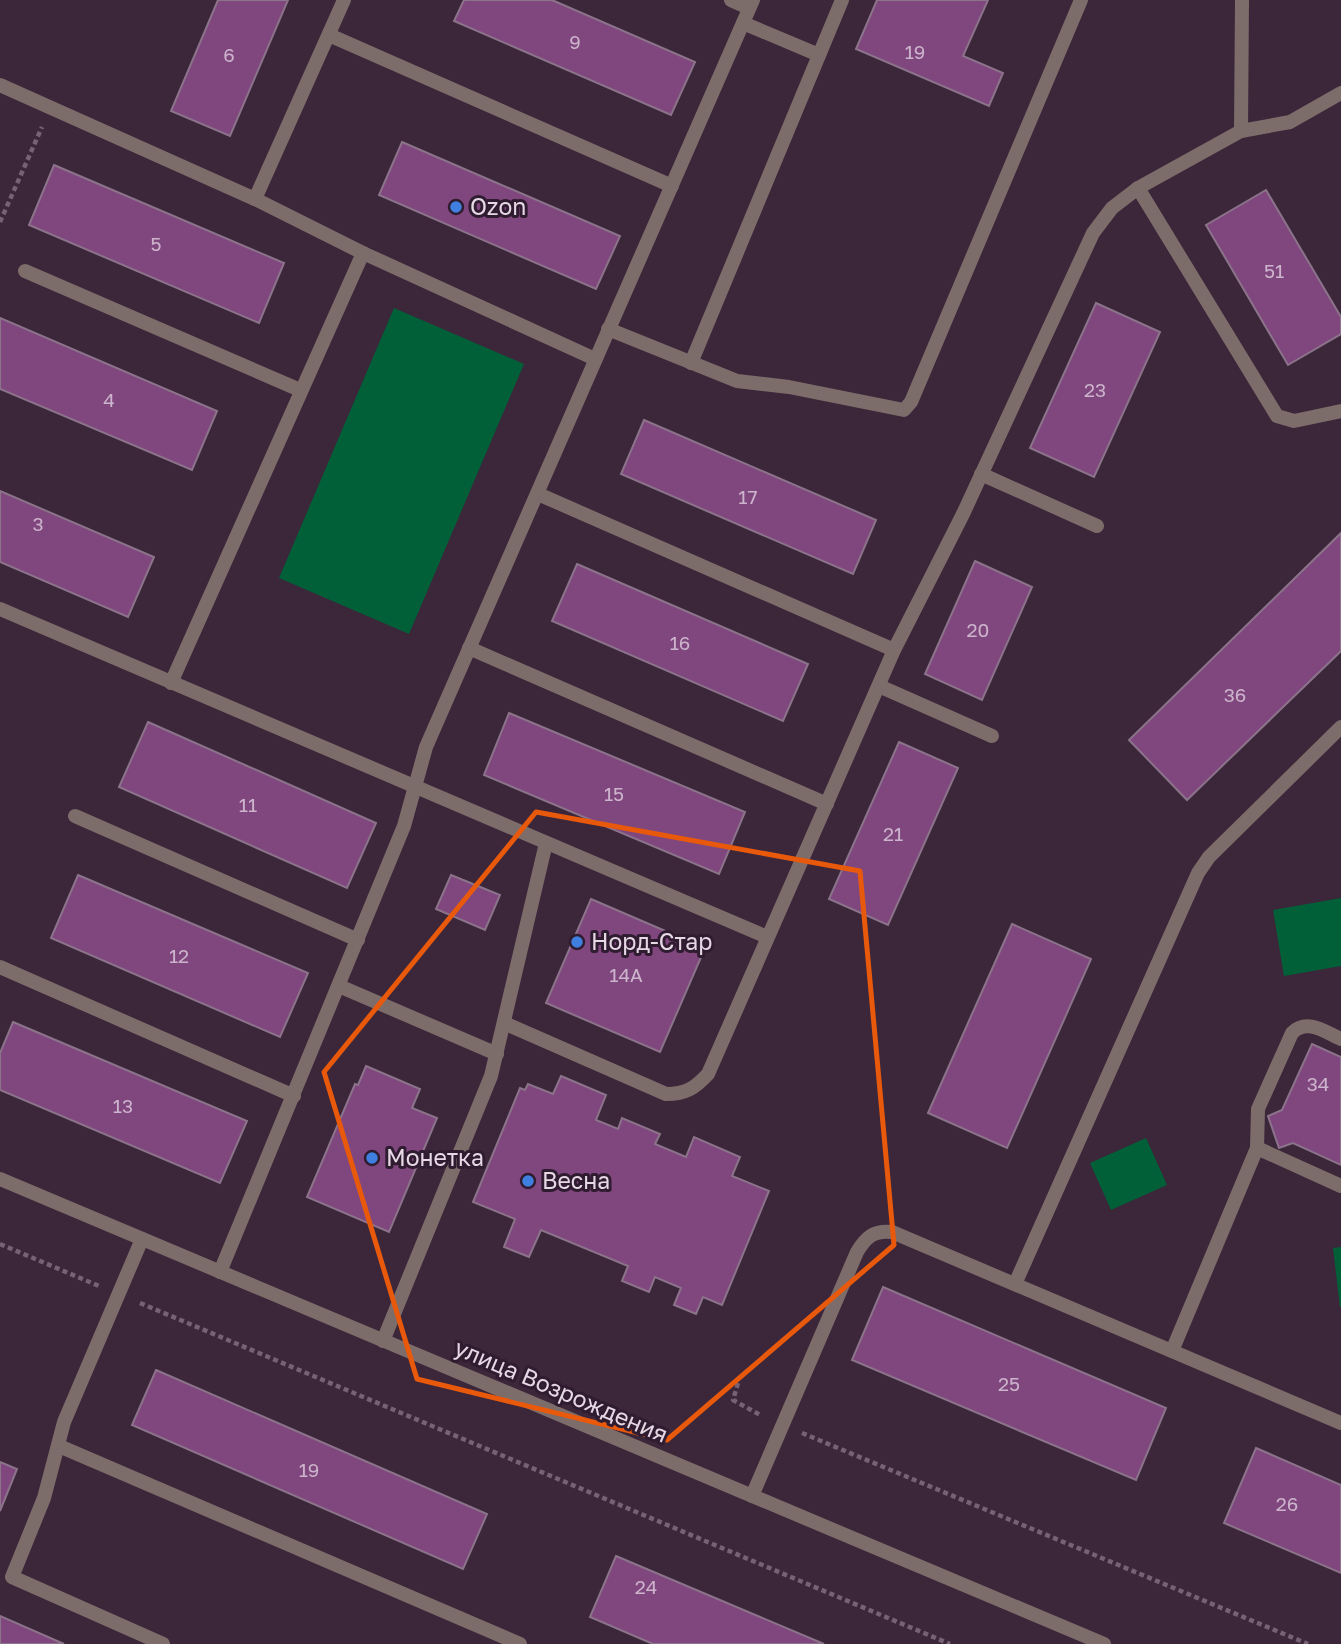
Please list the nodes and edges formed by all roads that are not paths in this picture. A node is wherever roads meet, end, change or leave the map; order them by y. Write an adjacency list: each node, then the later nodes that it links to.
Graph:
1 (344, 0): 8 (street)
2 (731, 0): 6 (street)
3 (842, 0): 9 (street)
4 (1081, 0): 20 (street)
5 (1241, 0): 12 (street)
6 (751, 4): 7 (street)
7 (743, 23): 9 (street); 13 (street)
8 (329, 34): 13 (street); 15 (street)
9 (819, 55): 20 (street)
10 (0, 85): 15 (street)
11 (1341, 93): 12 (street)
12 (1241, 131): 14 (street)
13 (672, 186): 18 (street)
14 (1138, 188): 22 (street); 23 (street)
15 (255, 198): 16 (street)
16 (363, 253): 19 (street); 21 (street)
17 (25, 271): 21 (street)
18 (608, 330): 19 (street); 20 (street)
19 (595, 359): 24 (street)
20 (691, 363)
21 (300, 390): 29 (street)
22 (1341, 411)
23 (981, 474): 25 (street); 28 (street)
24 (537, 494): 27 (street); 28 (street)
25 (1097, 526)
26 (0, 610): 29 (street)
27 (469, 648): 33 (street); 34 (street)
28 (894, 650): 30 (street)
29 (171, 682): 33 (street)
30 (879, 686): 32 (street); 34 (street)
31 (1341, 727): 50 (street)
32 (992, 736)
33 (416, 787): 36 (street); 38 (street)
34 (827, 804): 37 (street)
35 (75, 816): 38 (street)
36 (546, 843): 37 (street); 41 (street)
37 (767, 937): 41 (street)
38 (358, 940): 40 (street)
39 (0, 967): 44 (street)
40 (339, 986): 43 (street); 44 (street)
41 (504, 1023): 43 (street)
42 (1341, 1039): 45 (street)
43 (497, 1054): 51 (street)
44 (294, 1096): 49 (street)
45 (1257, 1148): 47 (street); 52 (street)
46 (0, 1179): 48 (street, улица Возрождения)
47 (1341, 1186)
48 (142, 1239): 49 (street, улица Возрождения); 54 (street)
49 (220, 1272): 51 (street, улица Возрождения)
50 (1015, 1284): 52 (street); 55 (street)
51 (383, 1340): 55 (street, улица Возрождения)
52 (1172, 1351): 53 (street)
53 (1341, 1423)
54 (59, 1446): 56 (street); 58 (street)
55 (752, 1496): 59 (street, улица Возрождения)
56 (6, 1574): 57 (street)
57 (163, 1644)
58 (520, 1644)
59 (1104, 1644)

